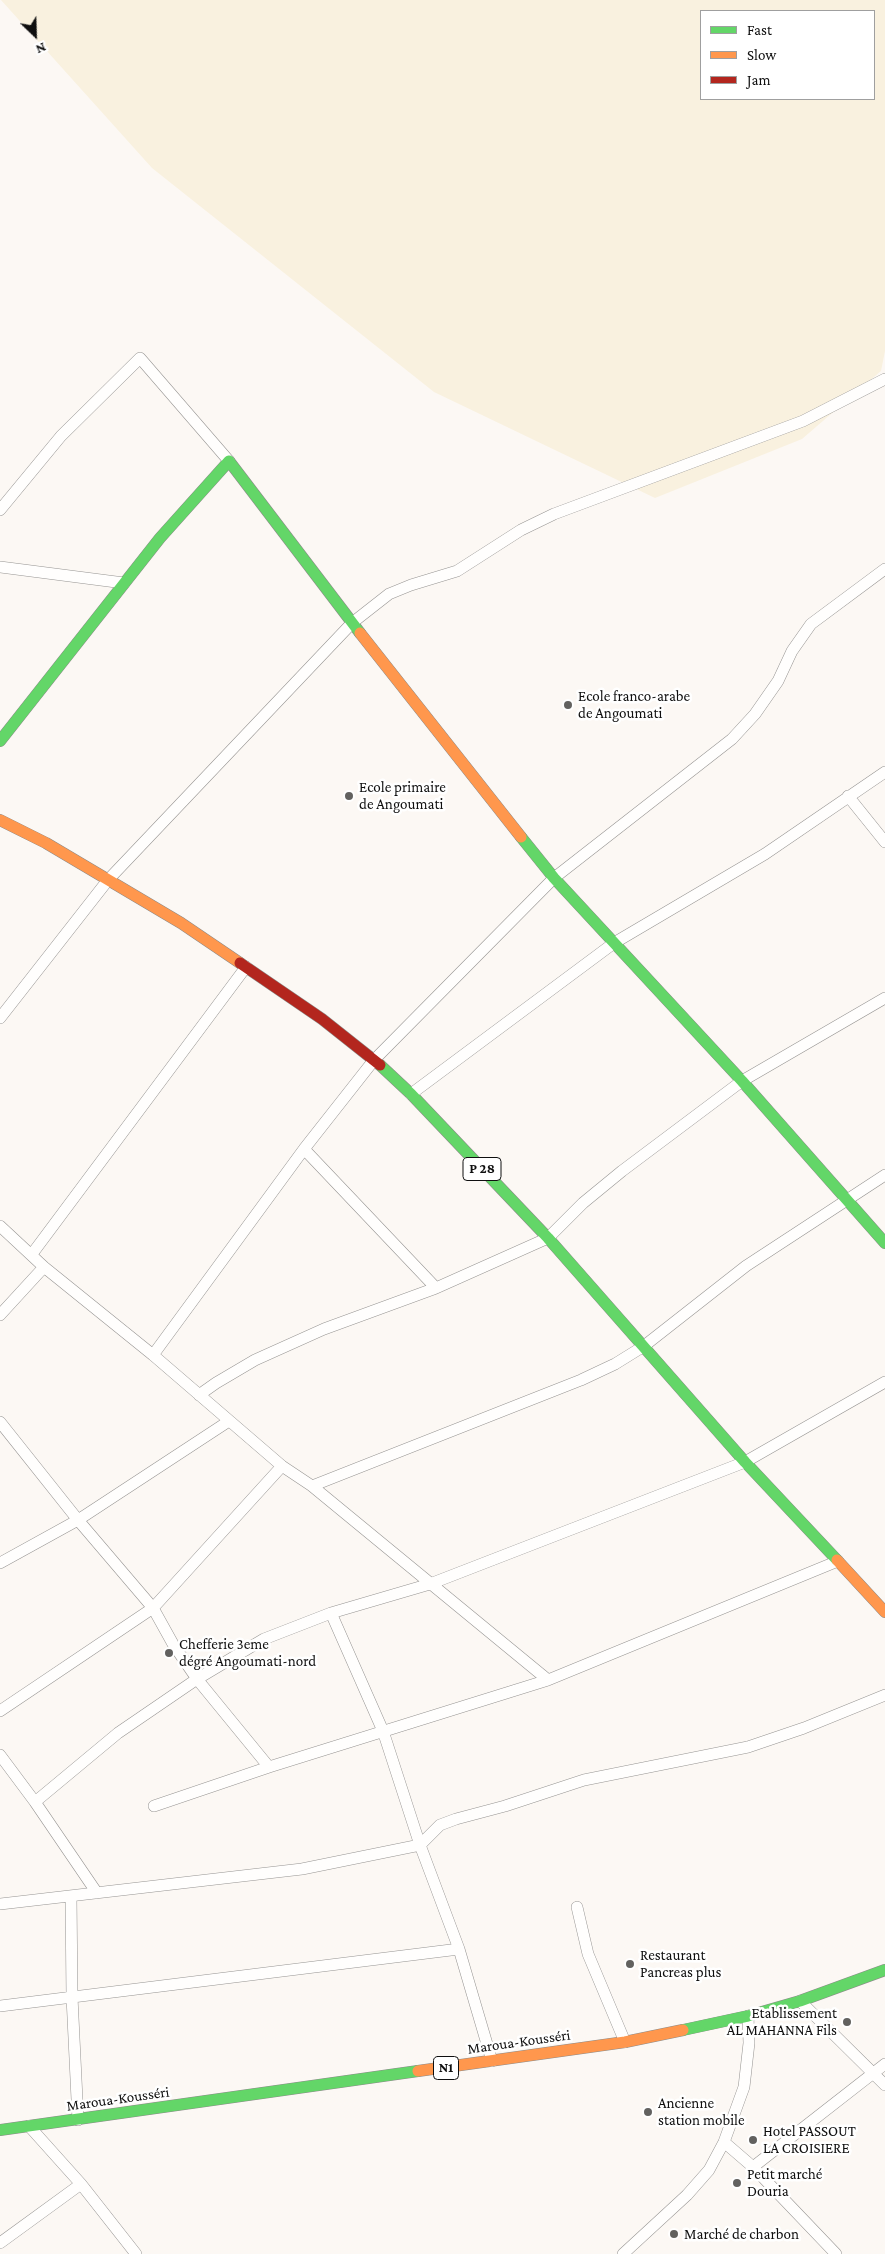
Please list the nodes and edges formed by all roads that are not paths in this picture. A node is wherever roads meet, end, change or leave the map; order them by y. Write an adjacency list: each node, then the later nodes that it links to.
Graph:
1 (885, 380): 7 (street)
2 (229, 461): 3 (street); 6 (main road); 7 (main road)
3 (0, 510)
4 (0, 568): 6 (street)
5 (885, 569): 13 (street)
6 (124, 583): 8 (main road)
7 (352, 623): 13 (main road); 14 (street)
8 (0, 740)
9 (885, 772): 10 (street)
10 (848, 796): 12 (street); 15 (street)
11 (0, 820): 14 (main road, P 28)
12 (885, 842)
13 (554, 878): 15 (main road); 19 (street)
14 (108, 880): 16 (main road, P 28); 18 (street)
15 (614, 943): 20 (main road); 21 (street)
16 (246, 967): 19 (main road, P 28); 28 (street)
17 (885, 998): 20 (street)
18 (0, 1018)
19 (374, 1060): 21 (main road, P 28); 22 (street)
20 (742, 1081): 24 (main road); 26 (street)
21 (411, 1094): 26 (main road, P 28)
22 (304, 1149): 30 (street); 33 (street)
23 (885, 1175): 24 (street)
24 (848, 1200): 27 (main road); 32 (street)
25 (0, 1226): 28 (street)
26 (548, 1238): 30 (street); 32 (main road, P 28)
27 (885, 1243)
28 (32, 1254): 29 (street)
29 (44, 1267): 31 (street); 33 (street)
30 (436, 1288): 35 (street)
31 (0, 1315)
32 (644, 1346): 38 (main road, P 28); 40 (street)
33 (153, 1355): 35 (street)
34 (885, 1382): 38 (street)
35 (199, 1395): 36 (street)
36 (229, 1421): 39 (street); 41 (street)
37 (0, 1422): 41 (street)
38 (745, 1462): 42 (main road, P 28); 44 (street)
39 (282, 1466): 40 (street); 45 (street)
40 (312, 1486): 44 (street)
41 (78, 1520): 43 (street); 45 (street)
42 (838, 1561): 46 (main road, P 28); 49 (street)
43 (0, 1563)
44 (430, 1584): 47 (street); 49 (street)
45 (153, 1608): 48 (street); 51 (street)
46 (885, 1612)
47 (331, 1613): 48 (street); 52 (street)
48 (197, 1679): 54 (street); 55 (street)
49 (548, 1680): 52 (street)
50 (885, 1695): 57 (street)
51 (0, 1711)
52 (383, 1731): 54 (street); 57 (street)
53 (0, 1755): 55 (street)
54 (269, 1767): 56 (street)
55 (35, 1802): 58 (street)
56 (154, 1806)
57 (420, 1845): 58 (street); 62 (street)
58 (97, 1893): 59 (street)
59 (71, 1896): 60 (street); 64 (street)
60 (0, 1904)
61 (577, 1906): 68 (street)
62 (459, 1949): 64 (street); 69 (street)
63 (885, 1970): 65 (main road, Maroua-Kousséri / N1)
64 (72, 1997): 66 (street); 73 (street)
65 (800, 2001): 67 (main road, Maroua-Kousséri / N1); 71 (street)
66 (0, 2006)
67 (748, 2016): 68 (main road, Maroua-Kousséri / N1); 76 (street)
68 (625, 2042): 69 (main road, Maroua-Kousséri / N1)
69 (492, 2061): 73 (main road, Maroua-Kousséri / N1)
70 (885, 2064): 71 (street)
71 (874, 2074): 72 (street); 77 (street)
72 (885, 2085)
73 (78, 2120): 74 (main road, Maroua-Kousséri / N1)
74 (29, 2126): 75 (main road, Maroua-Kousséri / N1); 78 (street)
75 (0, 2130)
76 (724, 2142): 77 (street); 81 (street)
77 (753, 2167): 82 (street)
78 (81, 2184): 79 (street); 80 (street)
79 (0, 2243)
80 (136, 2254)
81 (623, 2254)
82 (836, 2254)

